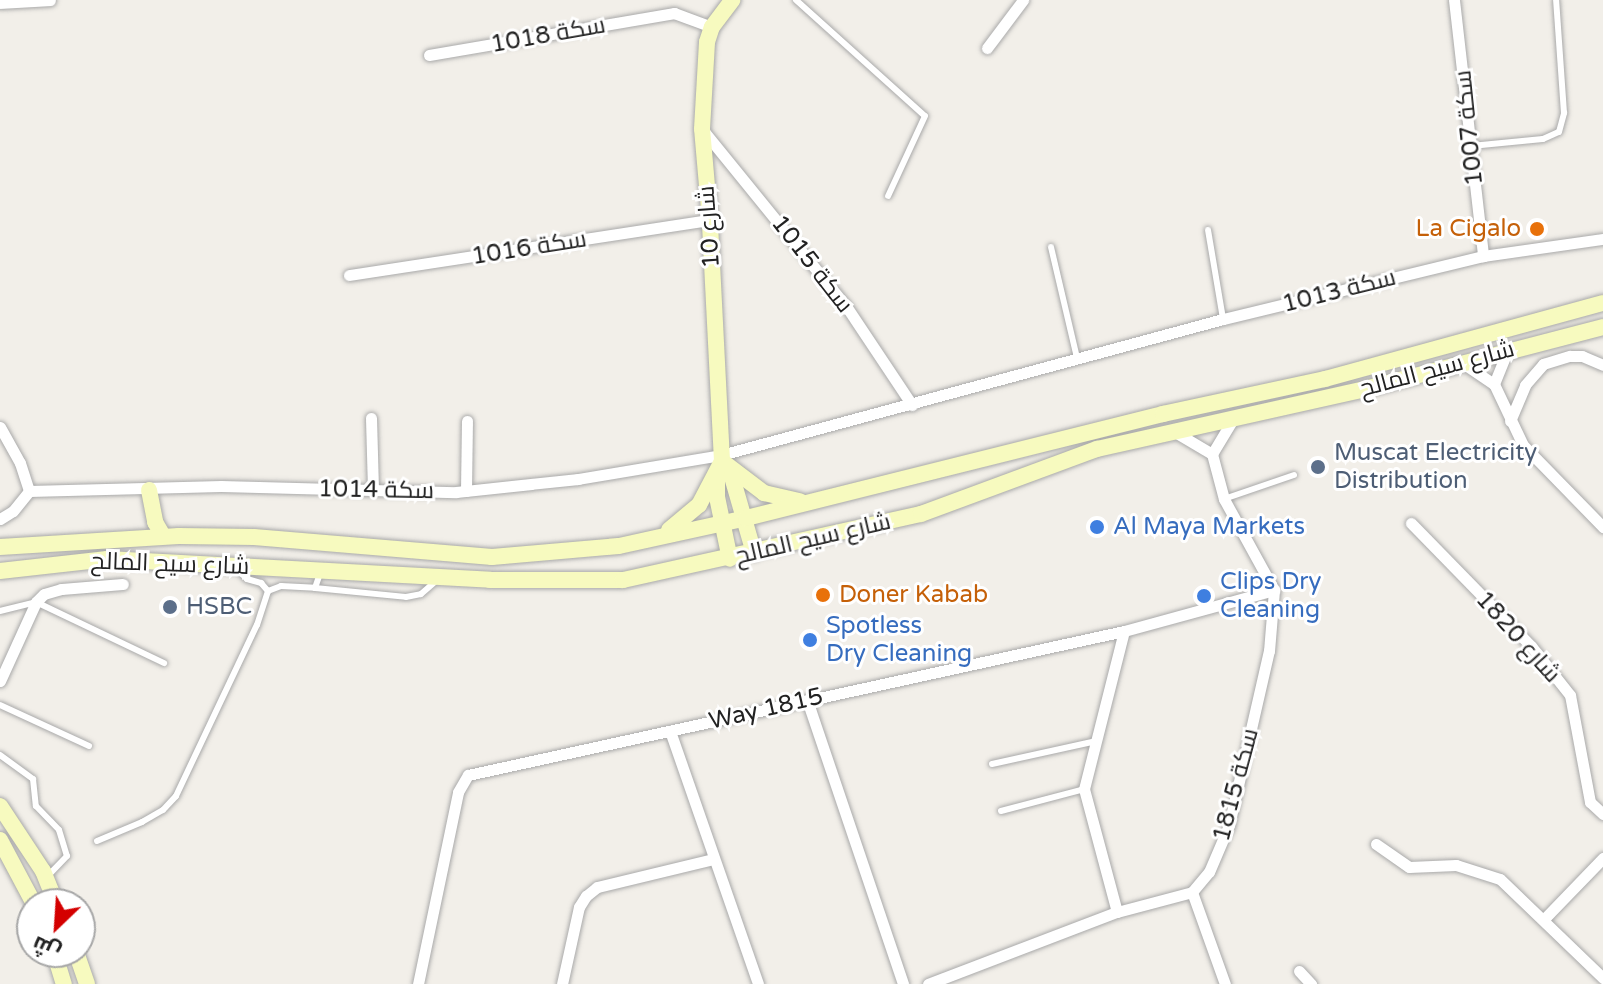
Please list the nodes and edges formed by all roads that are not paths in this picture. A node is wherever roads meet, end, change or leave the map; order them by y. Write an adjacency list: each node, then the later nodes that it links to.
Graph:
1 (50, 0): 7 (street)
2 (732, 0): 8 (street, شارع 10)
3 (796, 0): 13 (lane)
4 (1023, 0): 9 (street)
5 (1454, 0): 12 (street, سكة 1007)
6 (1556, 0): 12 (lane)
7 (0, 3)
8 (712, 27): 10 (street, سكة 1018); 11 (street, شارع 10)
9 (987, 48)
10 (429, 55)
11 (702, 129): 14 (street, شارع 10); 28 (street, سكة 1015)
12 (1471, 146): 18 (street, سكة 1007)
13 (888, 196)
14 (710, 220): 19 (street, سكة 1016); 36 (street, شارع 10)
15 (1208, 230): 21 (lane)
16 (1603, 239): 18 (street, سكة 1013)
17 (1051, 247): 24 (lane)
18 (1483, 256): 21 (street, سكة 1013)
19 (349, 275)
20 (1603, 303): 43 (street, شارع سيح المالح)
21 (1223, 319): 24 (street, سكة 1013)
22 (1603, 327): 23 (street, شارع سيح المالح)
23 (1508, 350): 25 (street, شارع سيح المالح); 27 (street)
24 (1077, 358): 28 (street, سكة 1013)
25 (1464, 364): 27 (street); 31 (street, شارع سيح المالح)
26 (1603, 365): 32 (street)
27 (1494, 384): 32 (street)
28 (912, 405): 36 (street, سكة 1013)
29 (371, 418): 39 (street)
30 (467, 421): 41 (street)
31 (1232, 421): 34 (street, شارع سيح المالح); 35 (street)
32 (1510, 421): 48 (street)
33 (0, 427): 40 (street)
34 (1175, 432): 35 (street); 54 (street, شارع سيح المالح)
35 (1212, 454): 42 (street)
36 (722, 464): 41 (street, سكة 1014); 43 (street); 44 (street); 47 (street); 49 (street)
37 (1294, 475): 42 (lane)
38 (149, 490): 39 (street, سكة 1014); 40 (street, سكة 1014); 50 (street)
39 (373, 490): 41 (street, سكة 1014)
40 (29, 491): 45 (street)
41 (466, 491)
42 (1224, 499): 62 (street)
43 (811, 502): 44 (street, شارع سيح المالح)
44 (746, 518): 47 (street, شارع سيح المالح); 54 (street)
45 (0, 519)
46 (1411, 523): 79 (street, 1820 شارع)
47 (722, 524): 49 (street, شارع سيح المالح); 55 (street)
48 (1603, 527)
49 (661, 535): 50 (street, شارع سيح المالح)
50 (163, 536): 52 (street, شارع سيح المالح)
51 (0, 541): 52 (lane)
52 (33, 544): 53 (street, شارع سيح المالح)
53 (0, 547)
54 (754, 553): 55 (street, شارع سيح المالح)
55 (730, 559): 59 (street, شارع سيح المالح)
56 (232, 564): 57 (street, شارع سيح المالح); 58 (street, شارع سيح المالح); 63 (lane)
57 (0, 571)
58 (321, 571): 59 (street, شارع سيح المالح); 61 (lane)
59 (438, 578): 61 (lane)
60 (123, 584): 64 (street)
61 (315, 588): 63 (lane)
62 (1274, 590): 66 (street, Way 1815); 88 (street, سكة 1815)
63 (268, 591): 81 (lane)
64 (36, 602): 65 (lane); 67 (lane); 68 (street)
65 (0, 611)
66 (1124, 631): 69 (street, Way 1815); 72 (street)
67 (164, 663)
68 (0, 681)
69 (807, 700): 71 (street, Way 1815); 96 (street)
70 (0, 705): 73 (lane)
71 (670, 731): 84 (street); 93 (street, Way 1815)
72 (1097, 741): 75 (lane); 76 (street)
73 (89, 746)
74 (0, 755): 85 (lane)
75 (992, 764)
76 (1084, 789): 78 (lane); 89 (street)
77 (0, 806): 85 (street)
78 (1001, 811)
79 (1603, 814)
80 (0, 840): 86 (street)
81 (97, 841)
82 (1376, 844): 90 (street)
83 (1603, 858): 90 (street)
84 (714, 859): 94 (street); 95 (street)
85 (45, 878): 87 (street)
86 (27, 888)
87 (49, 888)
88 (1192, 892): 89 (street); 98 (street)
89 (1117, 912): 97 (street)
90 (1544, 919): 92 (street)
91 (1299, 971): 99 (street)
92 (1603, 978)
93 (418, 984)
94 (562, 984)
95 (758, 984)
96 (903, 984)
97 (928, 984)
98 (1225, 984)
99 (1311, 984)

